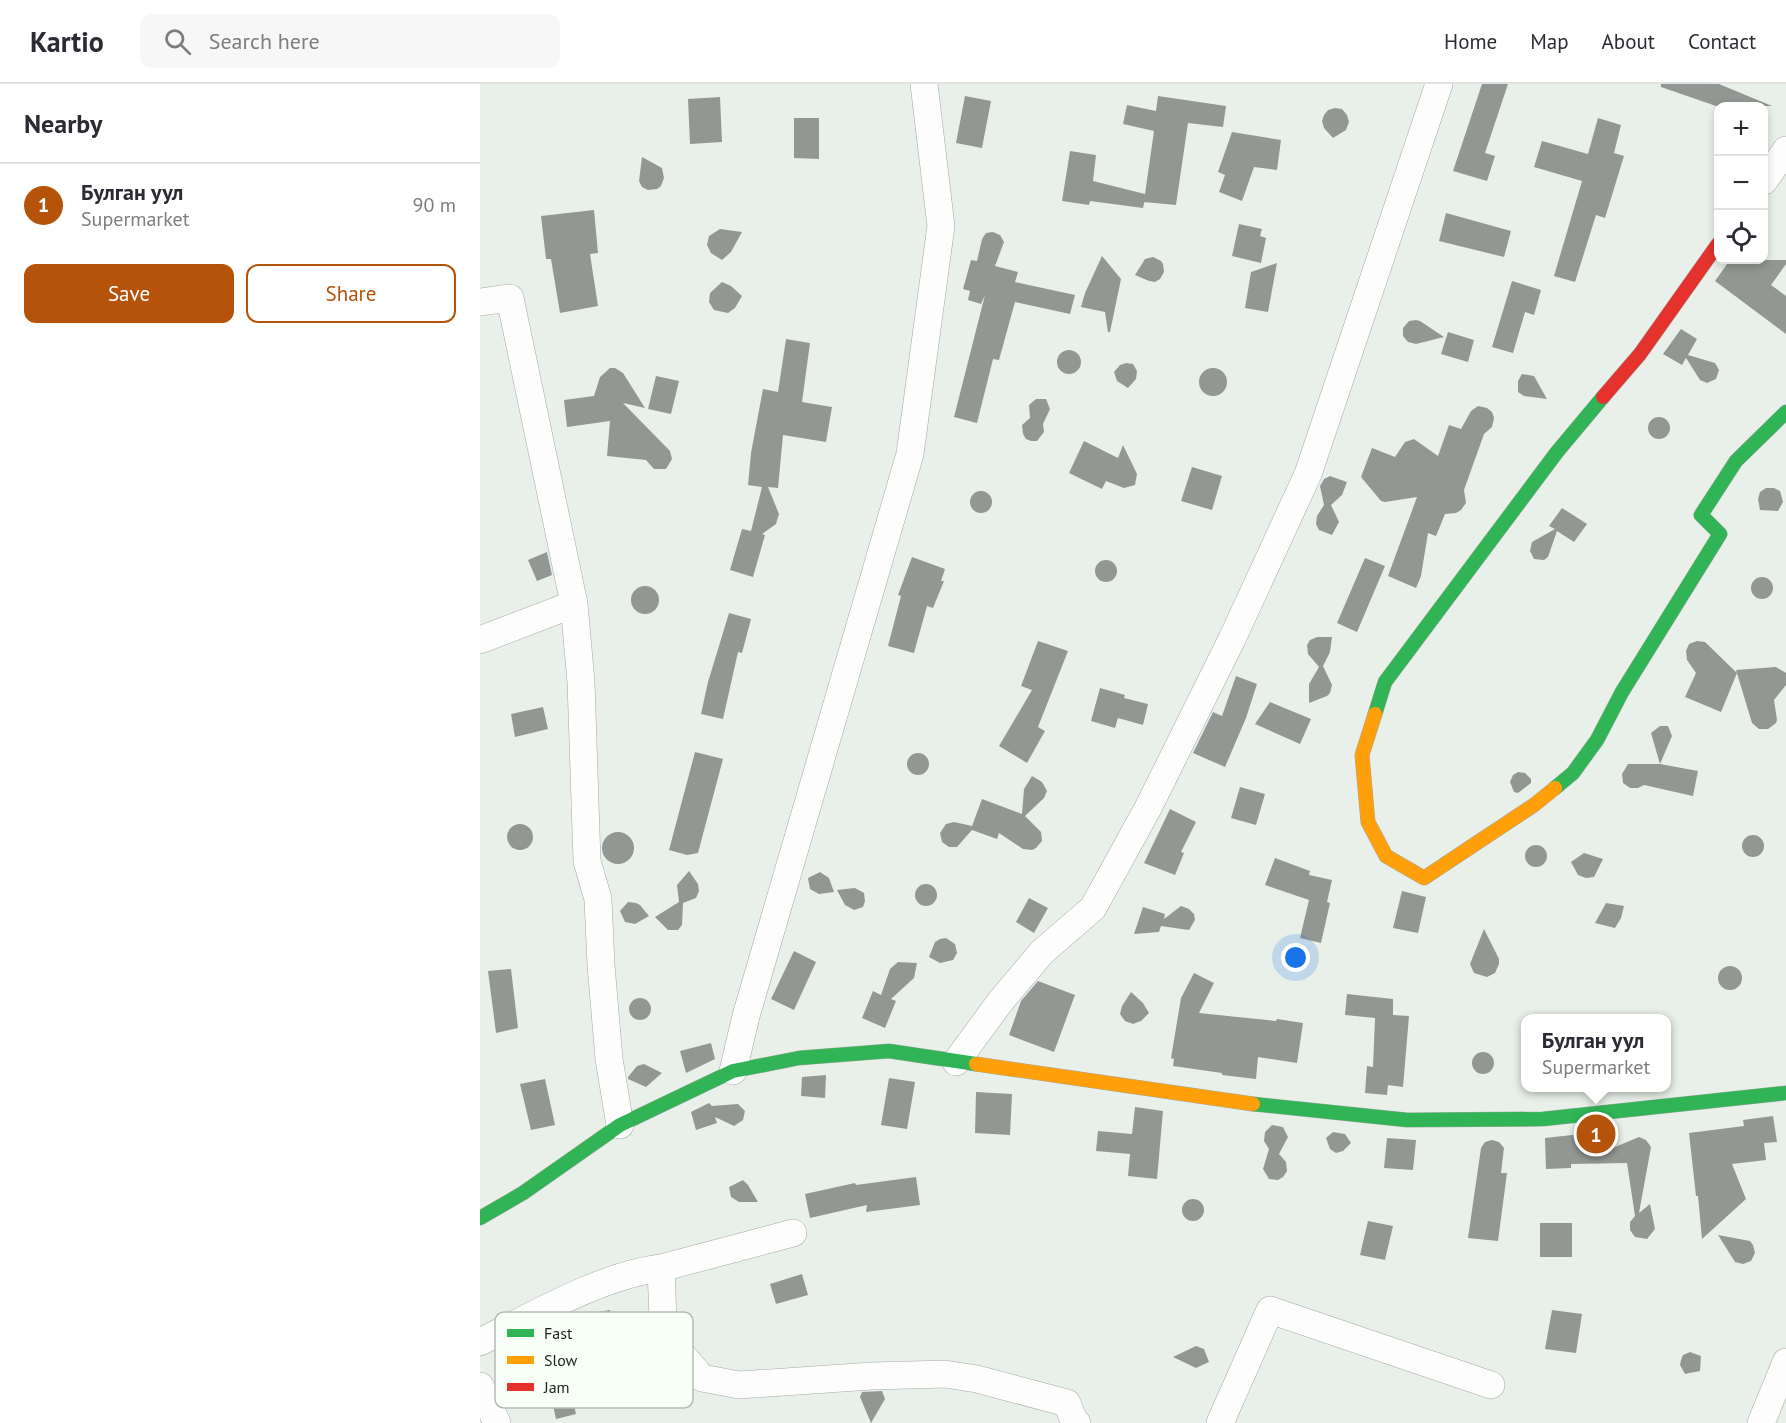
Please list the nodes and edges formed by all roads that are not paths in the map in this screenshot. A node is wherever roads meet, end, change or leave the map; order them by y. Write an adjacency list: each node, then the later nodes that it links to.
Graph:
1 (924, 84): 11 (street)
2 (1439, 84): 10 (street)
3 (1786, 150): 4 (street)
4 (1768, 175)
5 (1714, 251): 7 (street)
6 (480, 302): 8 (street)
7 (1786, 412)
8 (574, 604): 9 (street); 13 (street)
9 (480, 640)
10 (956, 1062): 11 (street); 12 (street)
11 (733, 1071): 13 (street)
12 (1786, 1093)
13 (620, 1125): 14 (street)
14 (480, 1218)
15 (793, 1233): 16 (street)
16 (661, 1268): 17 (street); 18 (street)
17 (540, 1312)
18 (663, 1312)
19 (495, 1334): 20 (street)
20 (480, 1342)
21 (1786, 1362): 28 (street)
22 (693, 1367): 26 (street)
23 (1491, 1385): 27 (street)
24 (480, 1386): 25 (street)
25 (497, 1423)
26 (1077, 1423)
27 (1220, 1423)
28 (1761, 1423)

